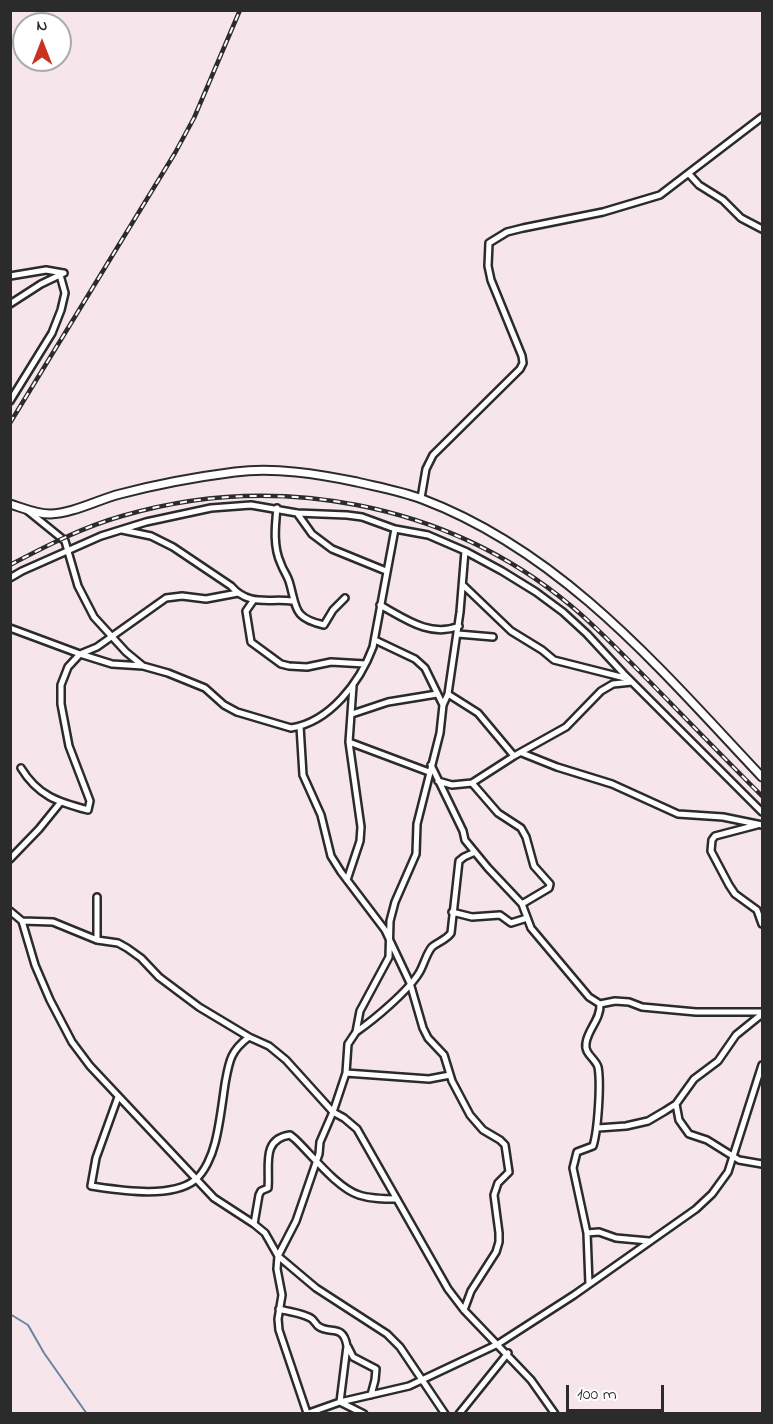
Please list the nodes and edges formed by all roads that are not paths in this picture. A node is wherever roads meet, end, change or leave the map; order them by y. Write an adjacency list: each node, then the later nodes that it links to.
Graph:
1 (762, 117): 2 (street)
2 (689, 174): 3 (street); 8 (street)
3 (762, 229)
4 (60, 275): 5 (street); 6 (street); 7 (street)
5 (10, 276)
6 (10, 304)
7 (10, 401)
8 (421, 498): 11 (street); 47 (street)
9 (10, 504): 11 (street)
10 (277, 508): 12 (street); 14 (street); 23 (street)
11 (26, 509): 15 (street)
12 (297, 513): 13 (street); 17 (street)
13 (395, 529): 16 (street); 17 (street)
14 (122, 530): 15 (street); 20 (street)
15 (68, 550): 18 (street); 28 (street)
16 (465, 551): 19 (street); 34 (street)
17 (386, 571): 24 (street)
18 (10, 578)
19 (463, 585): 25 (street); 34 (street)
20 (238, 593): 22 (street); 28 (street)
21 (345, 598): 23 (street)
22 (253, 601): 23 (street); 32 (street)
23 (292, 601)
24 (380, 605): 25 (street); 30 (street)
25 (459, 626): 27 (street)
26 (10, 628): 31 (street)
27 (458, 634): 29 (street); 37 (street)
28 (111, 636): 31 (street); 33 (street)
29 (493, 637)
30 (375, 640): 32 (street); 36 (street)
31 (80, 654): 33 (street); 50 (street)
32 (365, 664): 35 (street)
33 (143, 666): 40 (street)
34 (631, 680): 42 (street); 51 (street)
35 (353, 684): 39 (street); 40 (street)
36 (437, 694): 38 (street); 39 (street)
37 (448, 694): 38 (street); 43 (street)
38 (443, 705): 44 (street)
39 (352, 714): 41 (street)
40 (300, 726): 55 (street)
41 (349, 742): 46 (street); 55 (street)
42 (522, 753): 43 (street); 52 (street)
43 (514, 756): 49 (street)
44 (431, 765): 46 (street); 48 (street)
45 (21, 768): 50 (street)
46 (429, 772): 63 (street)
47 (762, 777)
48 (438, 781): 49 (street); 53 (street)
49 (472, 783): 57 (street)
50 (60, 803): 54 (street)
51 (762, 812)
52 (761, 825): 62 (street)
53 (476, 852): 57 (street); 59 (street)
54 (10, 859)
55 (347, 880): 63 (street)
56 (97, 897): 64 (street)
57 (522, 904): 60 (street)
58 (10, 911): 61 (street)
59 (453, 912): 60 (street); 65 (street)
60 (527, 918): 66 (street)
61 (22, 921): 64 (street); 73 (street)
62 (762, 924)
63 (389, 938): 65 (street); 68 (street)
64 (97, 940): 69 (street)
65 (410, 984): 68 (street); 72 (street)
66 (600, 1004): 67 (street); 76 (street)
67 (762, 1013): 74 (street)
68 (356, 1032): 71 (street)
69 (249, 1036): 75 (street); 80 (street)
70 (762, 1065): 77 (street)
71 (346, 1073): 72 (street); 75 (street)
72 (450, 1075): 88 (street)
73 (118, 1097): 80 (street); 80 (street)
74 (676, 1104): 76 (street); 77 (street)
75 (333, 1112): 78 (street); 81 (street)
76 (598, 1128): 83 (street)
77 (732, 1157): 79 (street); 84 (street)
78 (317, 1160): 81 (street); 82 (street); 85 (street)
79 (762, 1164)
80 (195, 1179): 82 (street)
81 (397, 1199): 88 (street)
82 (254, 1224): 85 (street)
83 (587, 1233): 84 (street); 86 (street)
84 (649, 1241): 86 (street)
85 (278, 1256): 87 (street); 92 (street)
86 (589, 1284): 89 (street)
87 (279, 1309): 90 (street); 95 (street)
88 (464, 1310): 89 (street)
89 (498, 1344): 91 (street); 92 (street)
90 (347, 1346): 93 (street); 94 (street)
91 (508, 1353): 98 (street); 99 (street)
92 (423, 1381): 93 (street); 97 (street)
93 (371, 1395): 94 (street)
94 (340, 1402): 95 (street); 96 (street)
95 (306, 1413)
96 (364, 1413)
97 (445, 1413)
98 (459, 1413)
99 (555, 1413)

